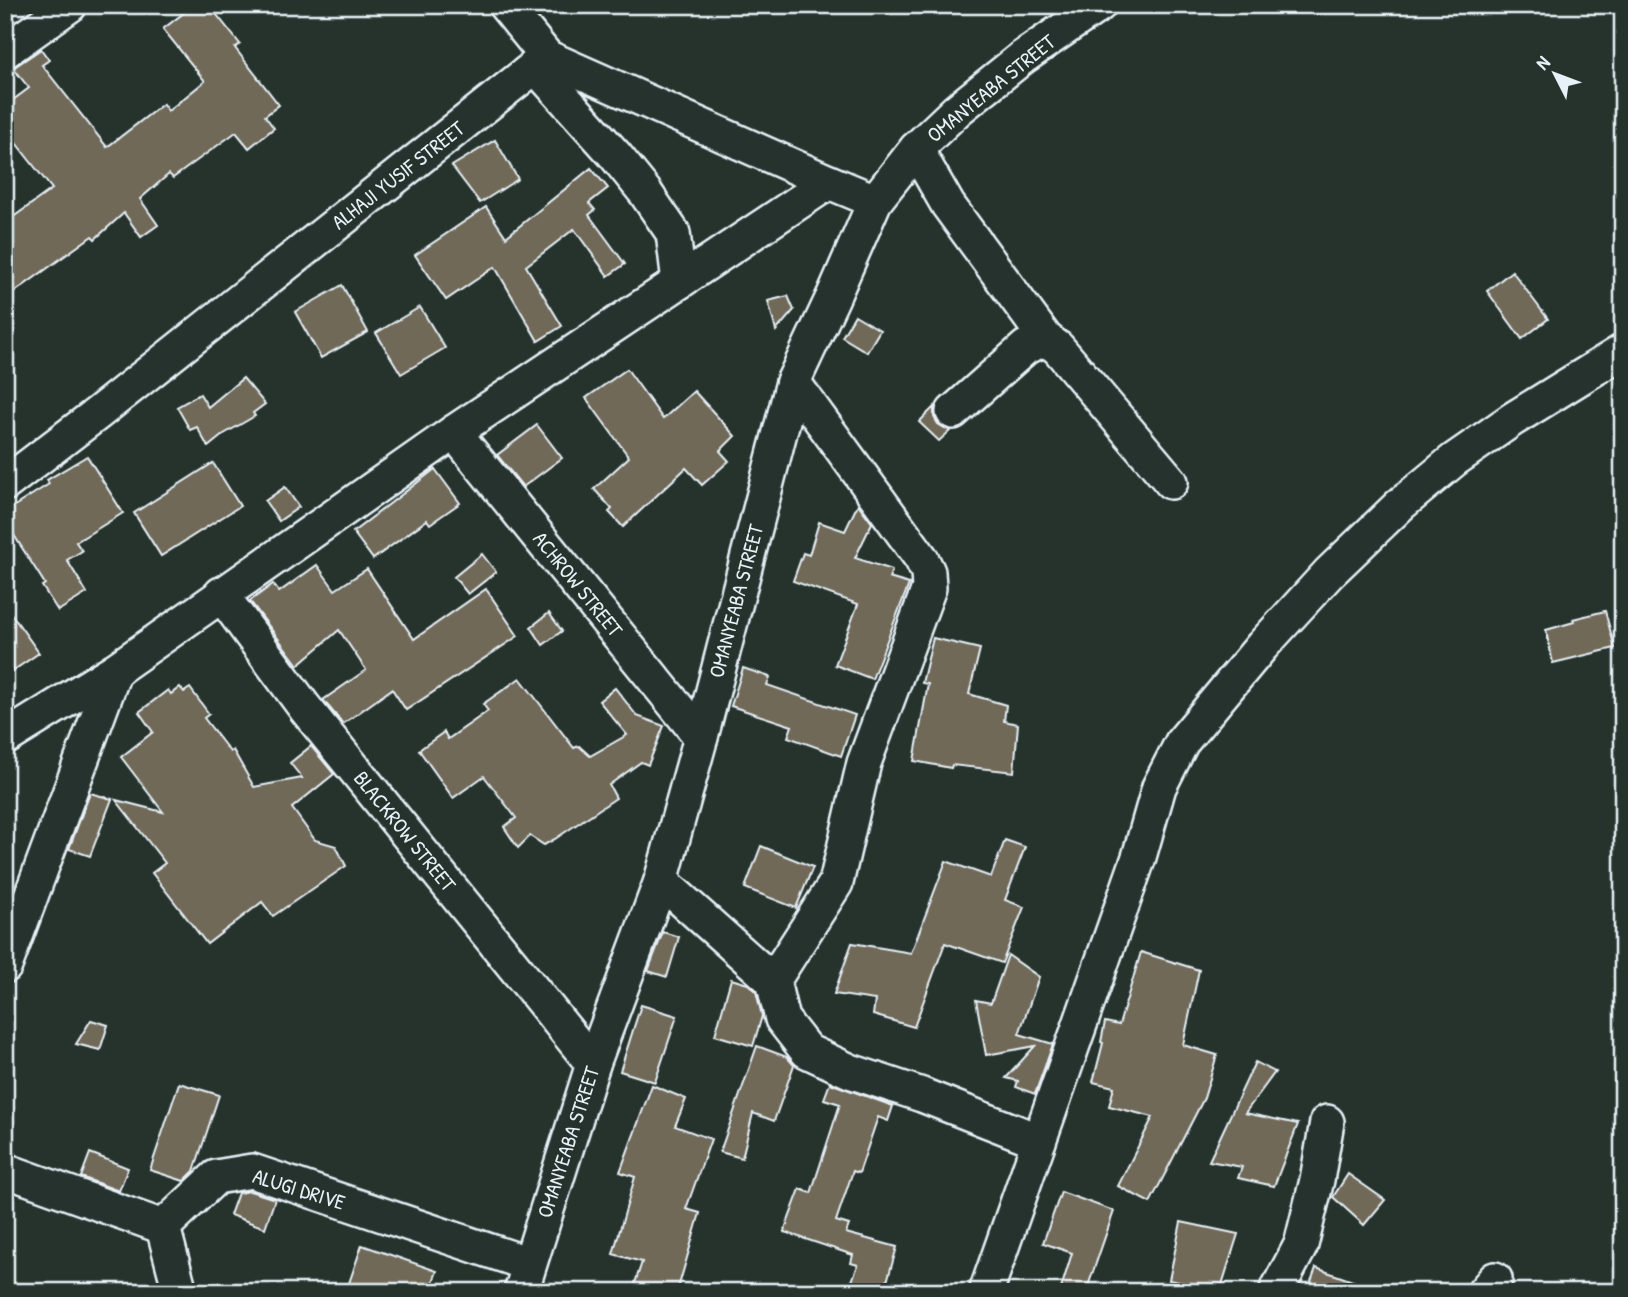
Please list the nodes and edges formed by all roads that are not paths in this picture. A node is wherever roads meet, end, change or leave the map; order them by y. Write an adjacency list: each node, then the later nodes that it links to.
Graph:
1 (70, 5): 4 (street)
2 (505, 5): 5 (street)
3 (1097, 6): 6 (street, OMANYEABA STREET)
4 (5, 51)
5 (541, 62): 7 (street); 9 (street); 16 (street, ALHAJI YUSIF STREET)
6 (916, 149): 8 (street, OMANYEABA STREET); 10 (street)
7 (829, 182): 8 (street); 9 (street)
8 (875, 201): 12 (street, OMANYEABA STREET)
9 (679, 282): 14 (street)
10 (1046, 339): 13 (street); 15 (street)
11 (1623, 351): 26 (street)
12 (793, 382): 19 (street, OMANYEABA STREET); 23 (street)
13 (953, 412)
14 (454, 432): 17 (street); 19 (street, ACHROW STREET)
15 (1171, 482)
16 (5, 484)
17 (221, 594): 18 (street); 24 (street, BLACKROW STREET)
18 (115, 670): 20 (street); 22 (street)
19 (701, 737): 21 (street, OMANYEABA STREET)
20 (5, 738)
21 (661, 881): 23 (street); 24 (street, OMANYEABA STREET)
22 (5, 965)
23 (773, 981): 26 (street)
24 (593, 1065): 29 (street, OMANYEABA STREET)
25 (1327, 1122): 32 (street)
26 (1039, 1141): 31 (street)
27 (5, 1170): 28 (street)
28 (163, 1227): 29 (street, ALUGI DRIVE); 30 (street)
29 (525, 1278)
30 (178, 1292)
31 (986, 1292)
32 (1276, 1292)

